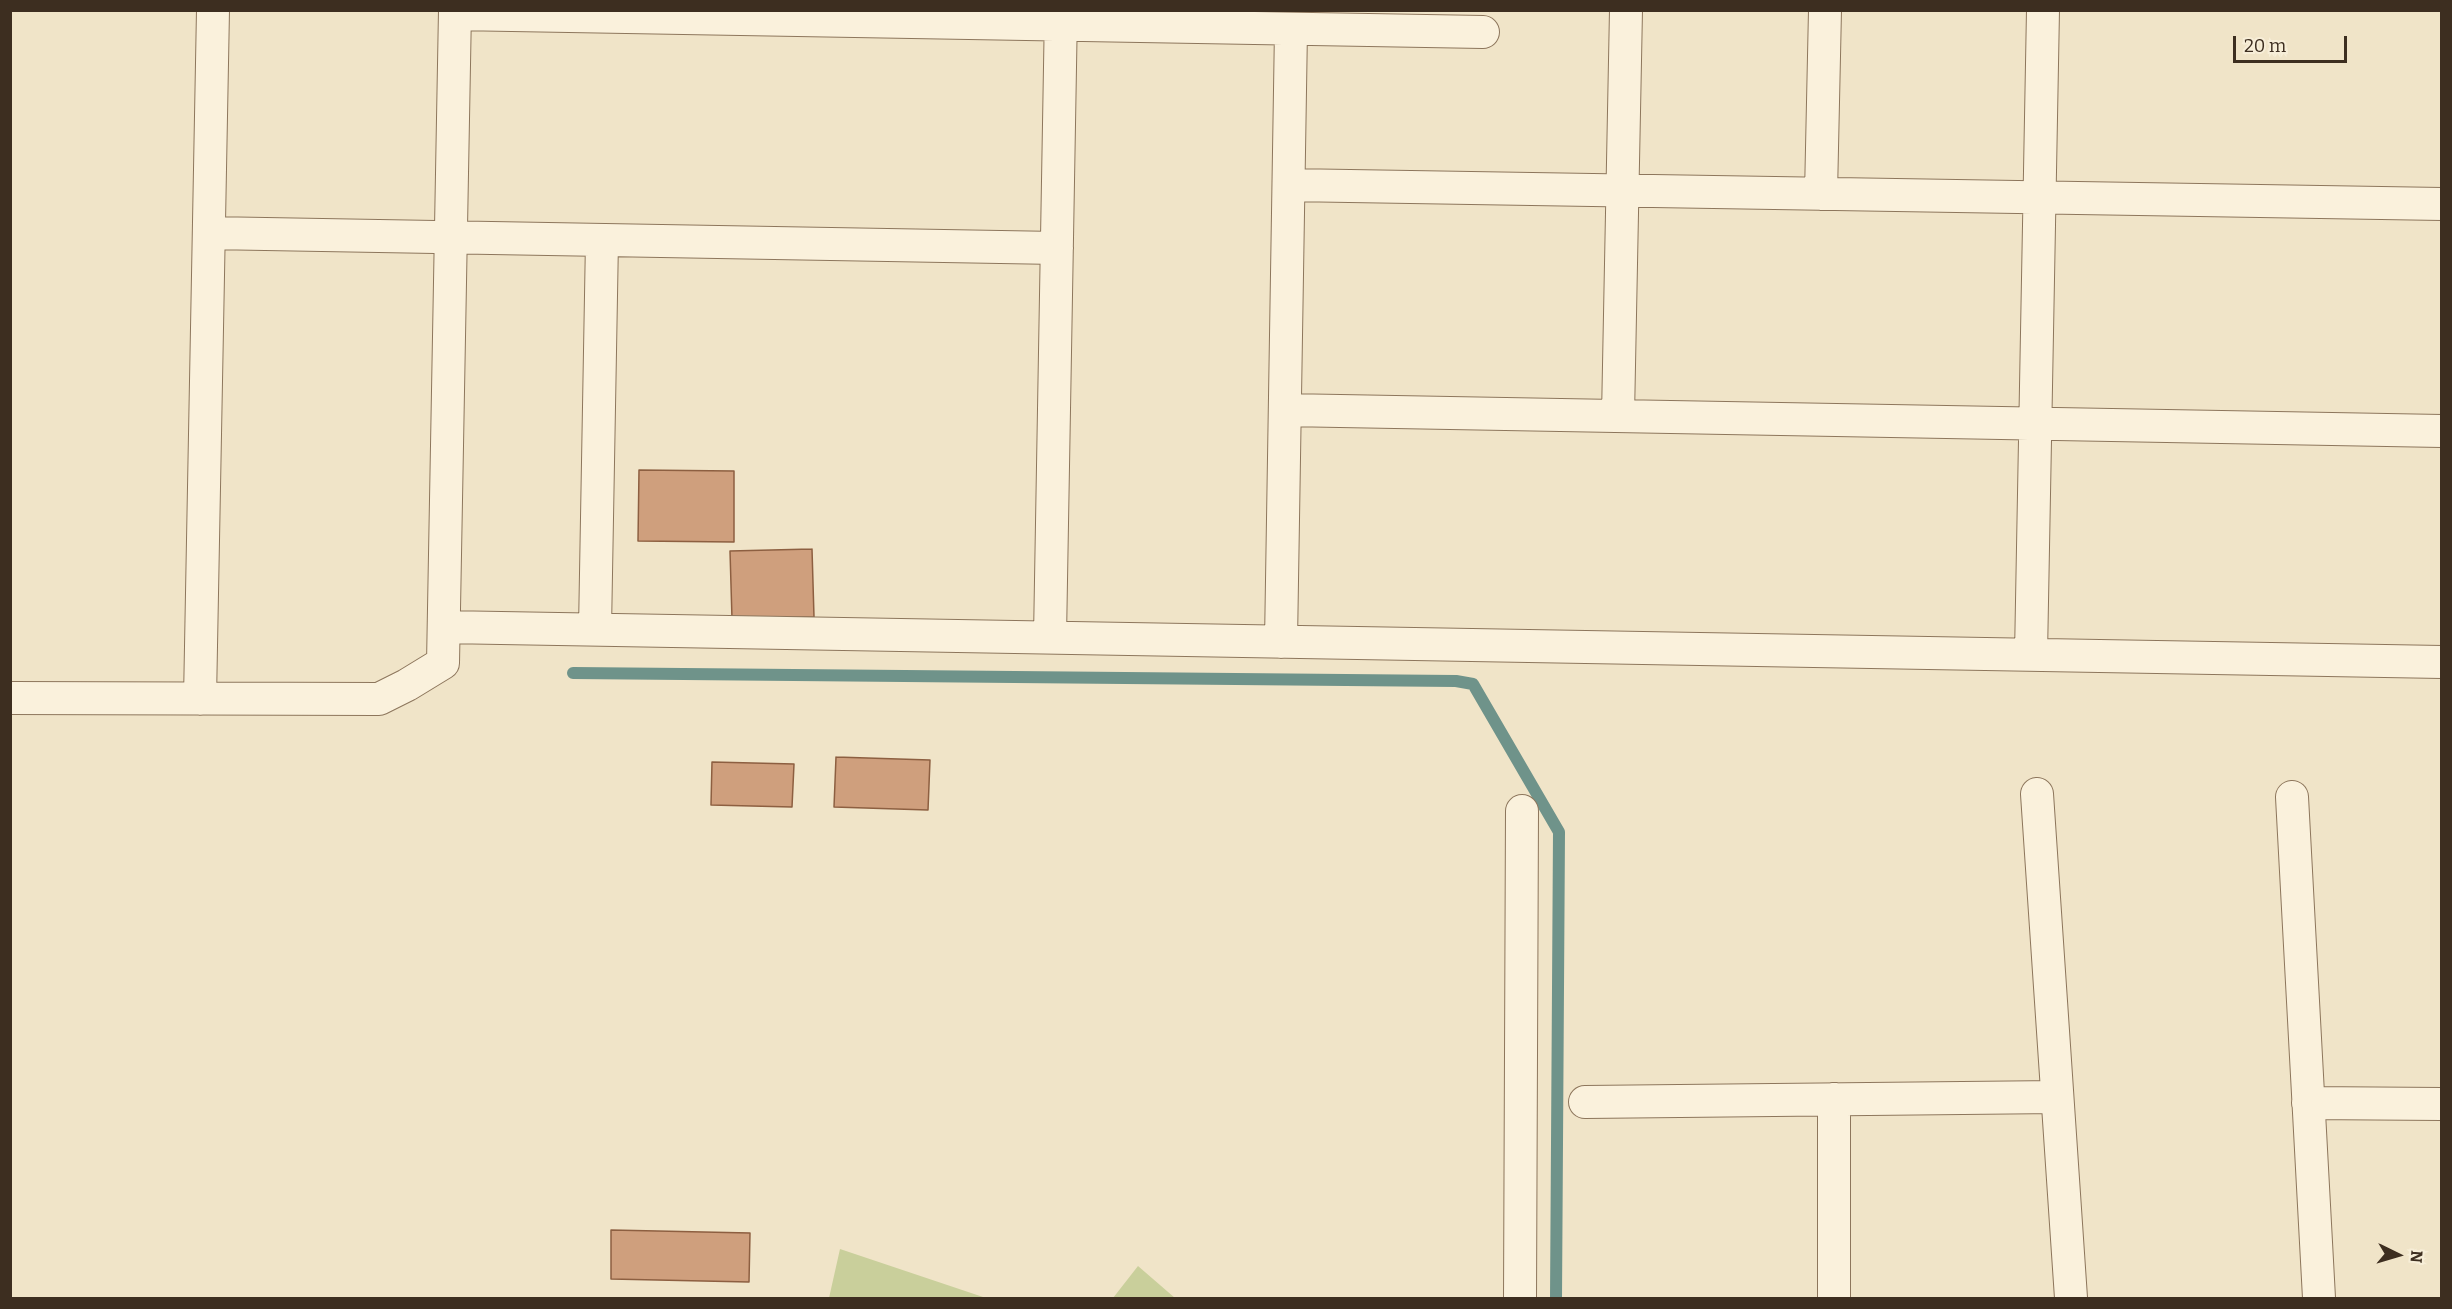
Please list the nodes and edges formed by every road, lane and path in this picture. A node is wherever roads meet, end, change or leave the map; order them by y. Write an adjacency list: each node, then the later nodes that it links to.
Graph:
1 (213, 10): 14 (street)
2 (1626, 10): 10 (street)
3 (1825, 10): 11 (street)
4 (2043, 10): 12 (street)
5 (455, 12): 6 (street); 15 (street)
6 (1061, 18): 7 (street); 17 (street)
7 (1291, 29): 8 (street); 9 (street)
8 (1483, 32)
9 (1289, 184): 10 (street); 18 (street)
10 (1623, 190): 11 (street); 19 (street)
11 (1821, 194): 12 (street)
12 (2039, 197): 13 (street); 20 (street)
13 (2442, 204)
14 (209, 233): 15 (street); 29 (street)
15 (451, 237): 16 (street); 22 (street)
16 (602, 240): 17 (street); 23 (street)
17 (1057, 248): 24 (street)
18 (1284, 410): 19 (street); 25 (street)
19 (1618, 416): 20 (street)
20 (2035, 423): 21 (street); 26 (street)
21 (2442, 430)
22 (444, 627): 23 (street); 29 (street)
23 (595, 629): 24 (street)
24 (1050, 637): 25 (street)
25 (1281, 642): 26 (street)
26 (2031, 655): 27 (street)
27 (2442, 662)
28 (10, 698): 29 (street)
29 (200, 699)
30 (2037, 794): 33 (street)
31 (2292, 797): 36 (street)
32 (1522, 811): 38 (street)
33 (2057, 1097): 34 (street); 40 (street)
34 (1833, 1099): 35 (street); 39 (street)
35 (1585, 1102)
36 (2308, 1103): 37 (street); 41 (street)
37 (2442, 1104)
38 (1520, 1299)
39 (1834, 1299)
40 (2071, 1299)
41 (2319, 1299)

